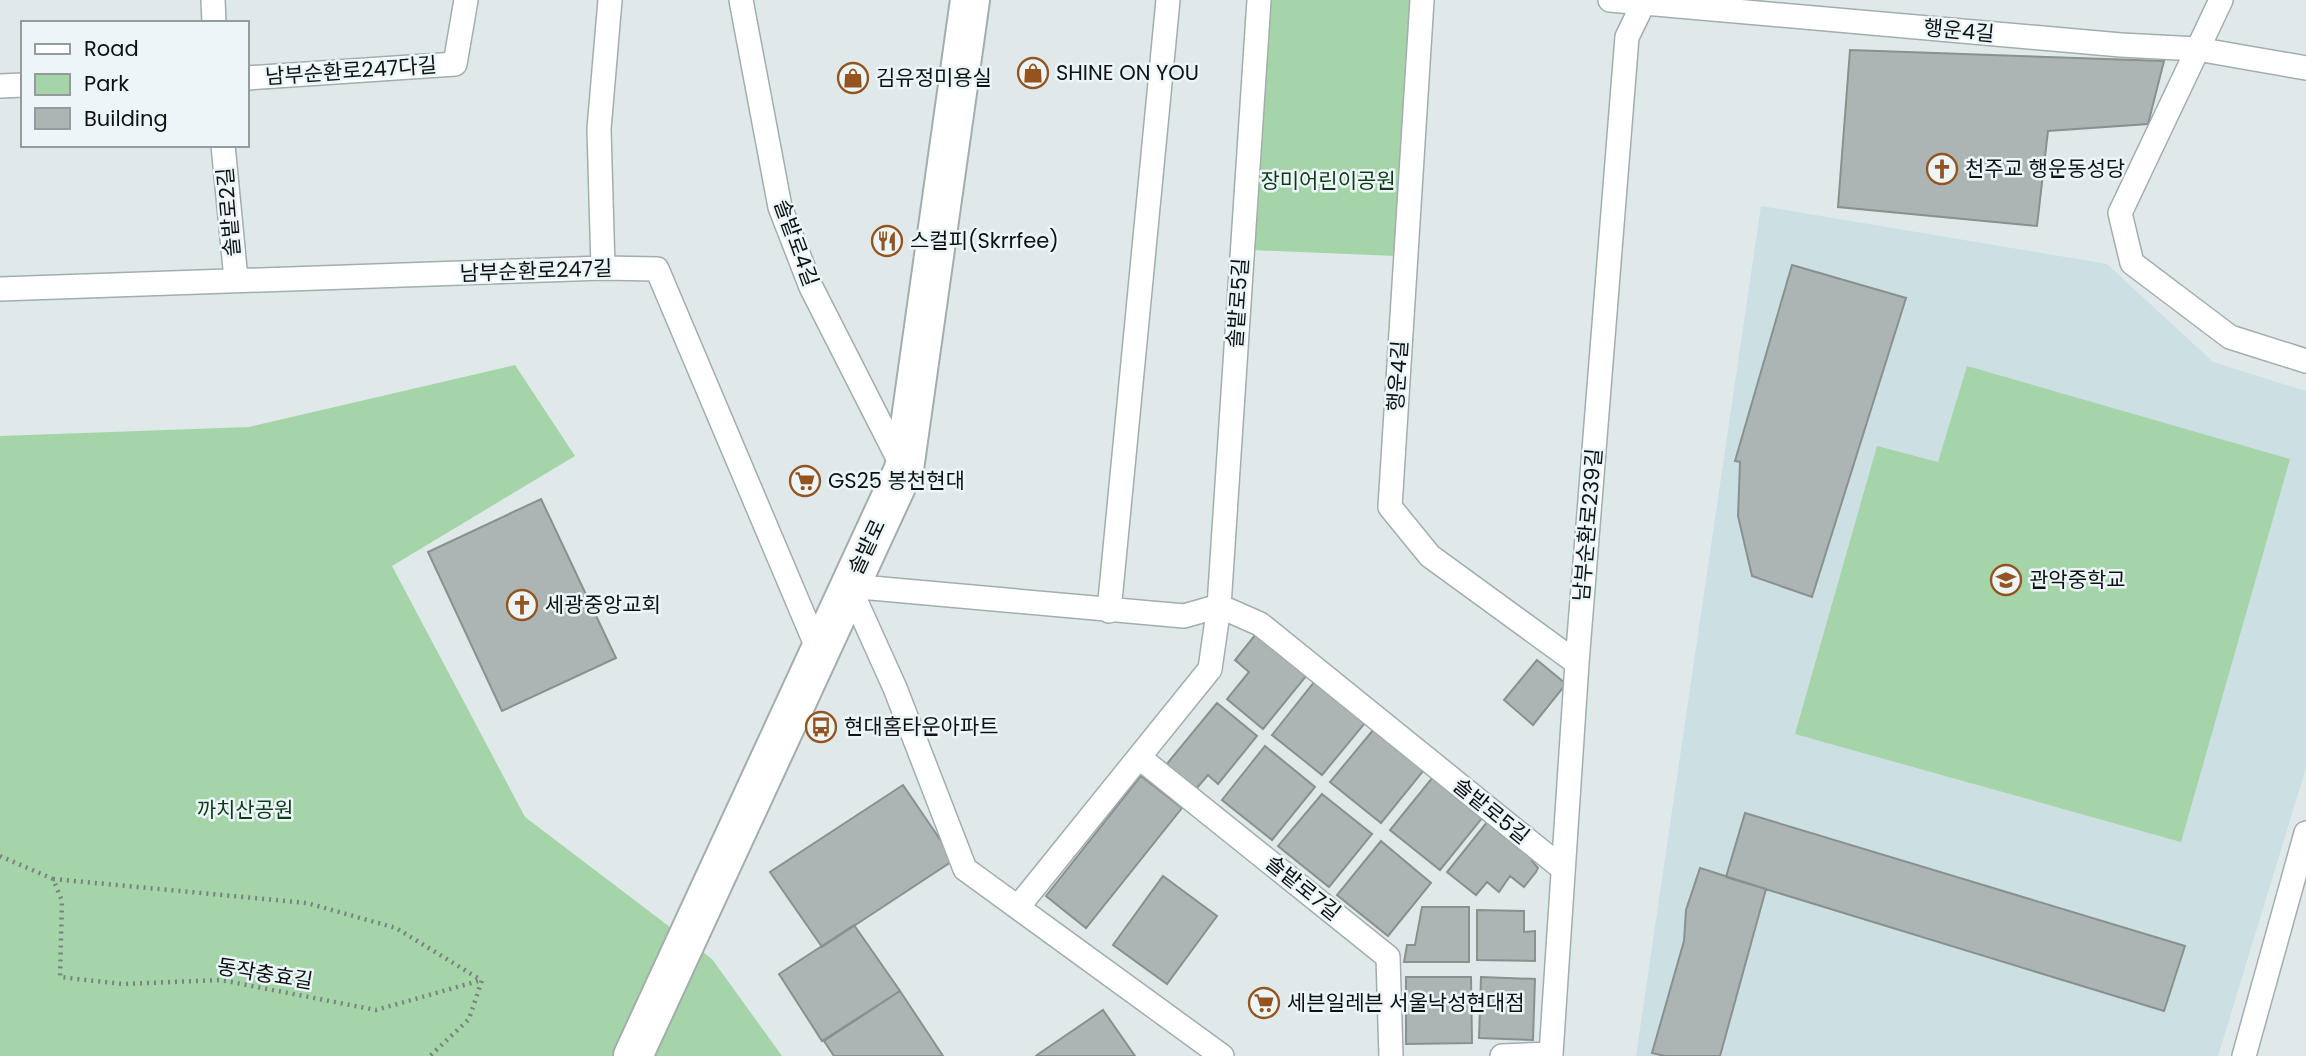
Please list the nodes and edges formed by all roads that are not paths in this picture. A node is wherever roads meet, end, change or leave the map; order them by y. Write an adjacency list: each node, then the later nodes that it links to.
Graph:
1 (213, 0): 12 (lane)
2 (466, 0): 15 (lane, 남부순환로247다길)
3 (610, 0): 19 (lane)
4 (741, 0): 23 (lane, 솔밭로4길)
5 (970, 0): 23 (street, 솔밭로)
6 (1168, 0): 26 (lane)
7 (1259, 0): 25 (lane, 솔밭로5길)
8 (1422, 0): 28 (lane, 행운4길)
9 (1610, 0): 11 (lane, 행운4길)
10 (2221, 0): 13 (lane)
11 (1644, 1): 13 (lane, 행운4길); 28 (lane, 남부순환로239길)
12 (214, 21)
13 (2197, 49): 14 (lane, 행운4길); 22 (lane)
14 (2306, 68)
15 (248, 78)
16 (21, 85): 17 (lane)
17 (0, 86)
18 (223, 147): 20 (lane, 솔밭로2길)
19 (603, 268): 20 (lane, 남부순환로247길); 27 (lane, 남부순환로247길)
20 (236, 279): 21 (lane, 남부순환로247길)
21 (0, 289)
22 (2306, 361)
23 (904, 469): 24 (street, 솔밭로)
24 (849, 586): 26 (lane); 27 (street, 솔밭로); 32 (lane)
25 (1219, 606): 26 (lane); 29 (lane); 31 (lane, 솔밭로5길)
26 (1110, 611)
27 (819, 652): 33 (street, 솔밭로)
28 (1577, 663): 31 (lane, 남부순환로239길)
29 (1140, 758): 32 (lane); 35 (lane, 솔밭로7길)
30 (2306, 833): 37 (lane)
31 (1562, 868): 36 (lane, 남부순환로239길)
32 (1017, 907): 34 (lane)
33 (633, 1056)
34 (1222, 1056)
35 (1391, 1056)
36 (1502, 1056)
37 (2244, 1056)

